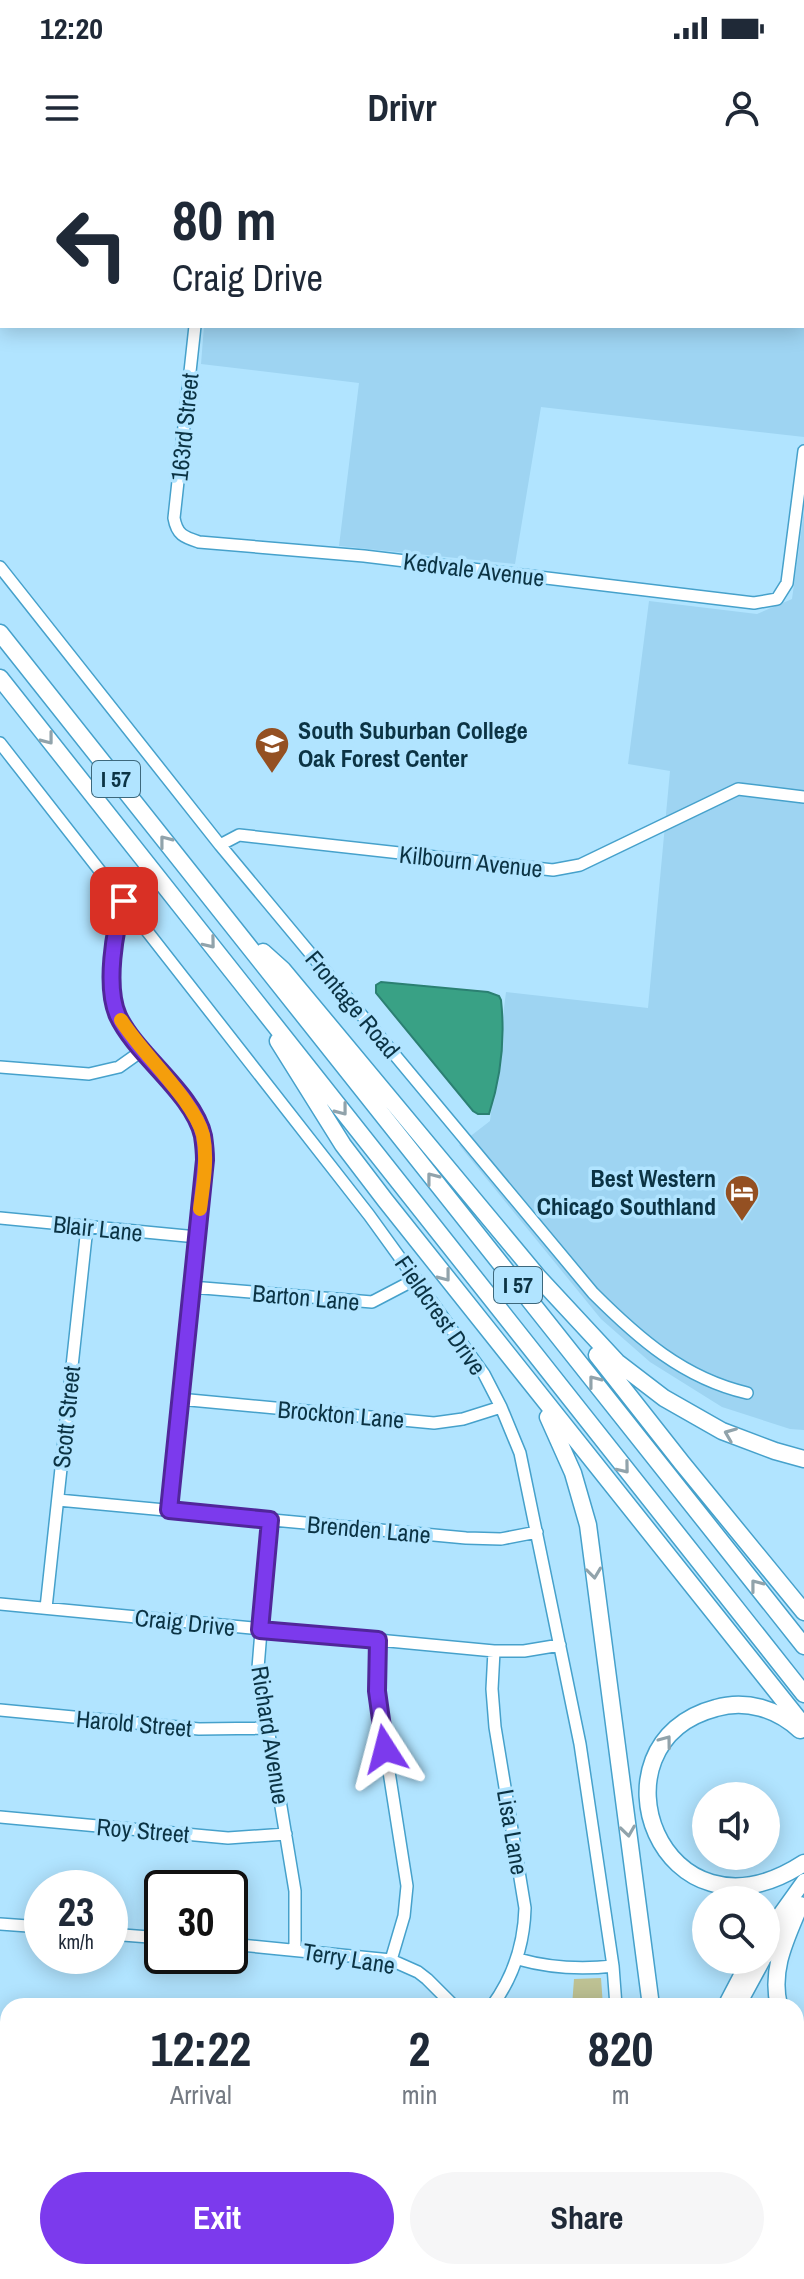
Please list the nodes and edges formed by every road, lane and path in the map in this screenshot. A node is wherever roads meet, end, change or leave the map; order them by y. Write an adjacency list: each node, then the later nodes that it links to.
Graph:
1 (195, 328): 3 (street, 163rd Street)
2 (804, 451): 3 (street, Kedvale Avenue)
3 (176, 528)
4 (0, 567): 9 (street, Frontage Road)
5 (0, 633): 11 (highway, I 57, one-way to 5)
6 (0, 678): 12 (highway, I 57, one-way to 12)
7 (0, 743): 10 (street, Fieldcrest Drive)
8 (804, 797): 9 (street, Kilbourn Avenue)
9 (220, 845): 22 (street, Frontage Road)
10 (124, 901): 13 (street); 19 (street, Fieldcrest Drive)
11 (231, 924): 18 (highway); 36 (highway, I 57, one-way to 11)
12 (259, 1004): 21 (highway, one-way to 21); 38 (highway, I 57, one-way to 38)
13 (143, 1050): 14 (street); 17 (street)
14 (0, 1067)
15 (0, 1218): 16 (street, Blair Lane)
16 (87, 1227): 17 (street, Blair Lane); 26 (street, Scott Street)
17 (197, 1237): 20 (street)
18 (539, 1278): 25 (highway, one-way to 18); 32 (highway)
19 (416, 1279): 20 (street, Barton Lane); 24 (street, Fieldcrest Drive)
20 (191, 1287): 23 (street)
21 (520, 1371): 40 (highway); 62 (highway, one-way to 62)
22 (747, 1393)
23 (179, 1399): 24 (street, Brockton Lane); 27 (street)
24 (501, 1407): 29 (street, Fieldcrest Drive)
25 (804, 1459)
26 (58, 1500): 27 (street, Brenden Lane); 31 (street, Scott Street)
27 (169, 1510): 28 (street, Brenden Lane)
28 (270, 1520): 29 (street, Brenden Lane); 33 (street, Richard Avenue)
29 (537, 1532): 35 (street, Fieldcrest Drive)
30 (0, 1604): 31 (street, Craig Drive)
31 (46, 1608): 33 (street, Craig Drive)
32 (804, 1612)
33 (260, 1630): 34 (street, Craig Drive); 41 (street, Richard Avenue)
34 (378, 1640): 37 (street, Craig Drive); 55 (street)
35 (560, 1645): 37 (street, Craig Drive); 56 (street, Fieldcrest Drive)
36 (804, 1646)
37 (494, 1651): 54 (street, Lisa Lane)
38 (804, 1694)
39 (0, 1710): 41 (street, Harold Street)
40 (804, 1726)
41 (268, 1728): 44 (street, Richard Avenue)
42 (804, 1735): 45 (highway, one-way to 42)
43 (0, 1817): 44 (street, Roy Street)
44 (286, 1834): 53 (street, Richard Avenue)
45 (804, 1863)
46 (804, 1881): 48 (main road)
47 (802, 1903): 51 (main road); 65 (highway)
48 (780, 1914)
49 (0, 1924): 50 (street)
50 (24, 1926)
51 (780, 1936)
52 (248, 1946): 53 (street, Terry Lane)
53 (295, 1950): 55 (street, Terry Lane)
54 (518, 1959): 56 (street); 60 (street, Lisa Lane)
55 (391, 1960): 59 (street, Terry Lane)
56 (613, 1966): 61 (street, Fieldcrest Drive)
57 (742, 1974): 63 (main road)
58 (756, 1974): 64 (main road)
59 (446, 1998)
60 (497, 1998)
61 (615, 1998)
62 (650, 1998)
63 (729, 1998)
64 (742, 1998)
65 (778, 1998)

